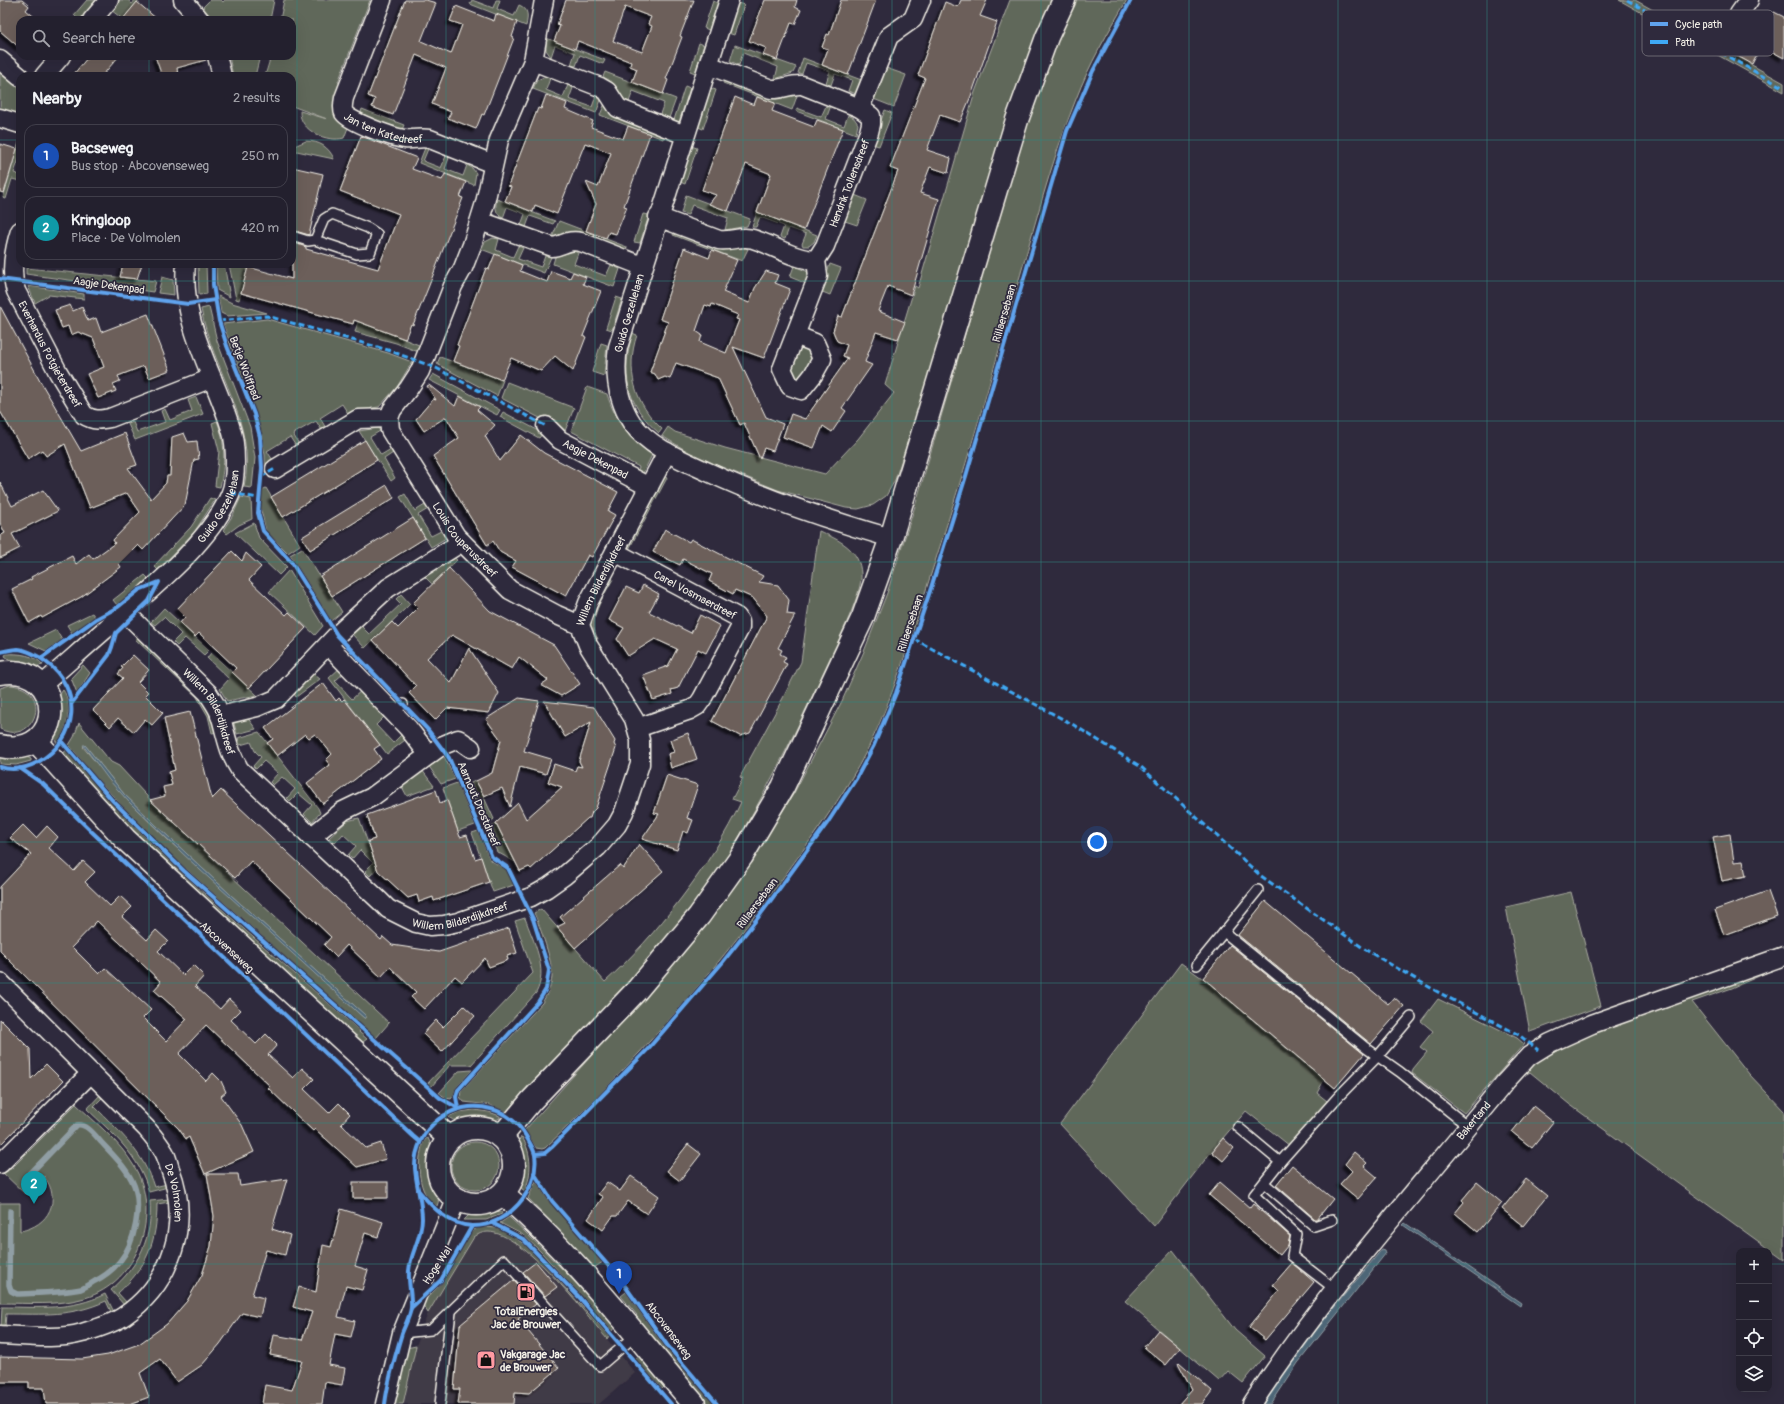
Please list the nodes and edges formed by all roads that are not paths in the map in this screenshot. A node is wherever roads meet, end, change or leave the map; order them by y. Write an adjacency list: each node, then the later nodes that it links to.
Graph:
1 (109, 0): 8 (street)
2 (183, 0): 9 (street)
3 (382, 0): 22 (street, Jan ten Katedreef)
4 (729, 0): 14 (street, Guido Gezellelaan)
5 (920, 0): 18 (street)
6 (1064, 0): 38 (street)
7 (541, 1): 13 (street)
8 (95, 16)
9 (197, 16)
10 (0, 60): 17 (street)
11 (58, 60): 15 (street)
12 (218, 60): 16 (street)
13 (533, 61): 21 (street); 22 (street)
14 (708, 65): 18 (street); 21 (street, Guido Gezellelaan)
15 (47, 72)
16 (221, 72)
17 (16, 74)
18 (860, 108): 28 (street, Hendrik Tollensdreef)
19 (0, 118): 20 (street)
20 (16, 123)
21 (685, 135): 23 (street, Guido Gezellelaan)
22 (493, 164): 24 (street)
23 (658, 217): 28 (street); 29 (street, Guido Gezellelaan)
24 (480, 221): 29 (street); 33 (street)
25 (296, 237): 26 (lane)
26 (315, 240): 26 (lane)
27 (16, 246): 32 (street, Everhardus Potgieterdreef)
28 (816, 260): 31 (street)
29 (642, 266): 35 (street, Guido Gezellelaan)
30 (186, 268): 32 (street, Guido Gezellelaan)
31 (795, 335)
32 (212, 378): 41 (street, Guido Gezellelaan)
33 (389, 418): 36 (street); 39 (street, Louis Couperusdreef)
34 (546, 426): 37 (street, Aagje Dekenpad)
35 (668, 452): 37 (street, Willem Bilderdijkdreef); 38 (street, Guido Gezellelaan)
36 (275, 469)
37 (649, 487): 40 (street, Willem Bilderdijkdreef)
38 (891, 538): 63 (street)
39 (462, 542): 42 (street, Louis Couperusdreef); 43 (street)
40 (614, 552): 42 (street, Willem Bilderdijkdreef); 47 (street, Carel Vosmaerdreef)
41 (125, 612): 45 (street, Guido Gezellelaan); 46 (street, Willem Bilderdijkdreef)
42 (580, 625): 47 (street, Willem Bilderdijkdreef)
43 (328, 645): 46 (street); 51 (street)
44 (1, 670): 45 (street)
45 (42, 685): 48 (street)
46 (220, 716): 52 (street, Willem Bilderdijkdreef)
47 (637, 728): 52 (street, Willem Bilderdijkdreef)
48 (36, 742): 49 (street); 64 (street, Abcovenseweg)
49 (0, 746)
50 (471, 748): 51 (street, Aarnout Drostdreef)
51 (429, 755): 52 (street, Aarnout Drostdreef)
52 (311, 837)
53 (1258, 890): 54 (lane)
54 (1224, 932): 56 (lane); 59 (lane)
55 (1784, 956): 62 (street, Bakertand)
56 (1197, 965)
57 (0, 982): 60 (street, De Volmolen)
58 (1411, 1017): 59 (lane)
59 (1378, 1056): 62 (lane); 65 (lane)
60 (91, 1073): 66 (street); 74 (street, De Volmolen)
61 (1238, 1127): 65 (lane)
62 (1469, 1127): 71 (street, Bakertand)
63 (501, 1137): 64 (street); 68 (street)
64 (449, 1138): 69 (street)
65 (1280, 1162): 67 (lane)
66 (0, 1164)
67 (1264, 1183): 70 (lane); 71 (lane)
68 (503, 1194): 69 (street); 75 (street)
69 (456, 1200): 73 (street, Hoge Wal)
70 (1332, 1220)
71 (1336, 1290): 79 (street, Bakertand)
72 (451, 1312): 73 (lane); 75 (lane); 77 (lane)
73 (402, 1333): 76 (street, Hoge Wal)
74 (0, 1335)
75 (636, 1336): 78 (street)
76 (385, 1404)
77 (440, 1404)
78 (694, 1404)
79 (1252, 1404)

